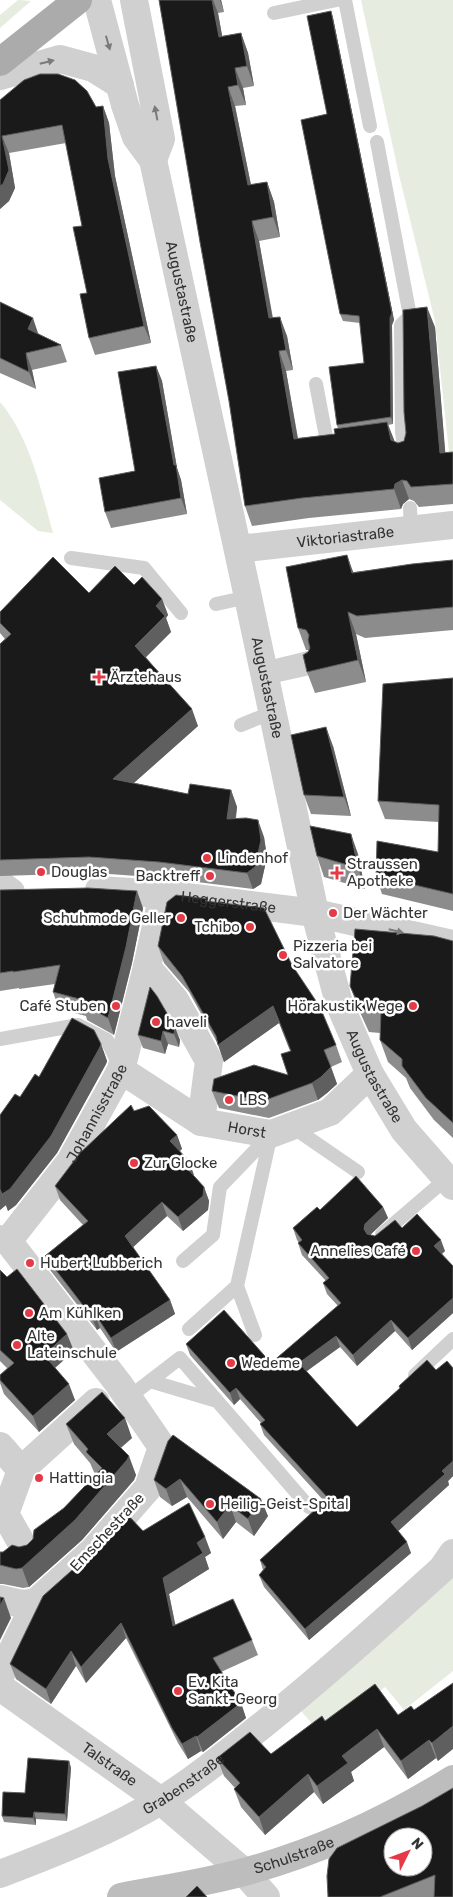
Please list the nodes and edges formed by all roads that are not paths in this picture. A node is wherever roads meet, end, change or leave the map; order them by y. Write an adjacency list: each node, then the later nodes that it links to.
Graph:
1 (78, 0): 7 (main road)
2 (97, 0): 9 (street, Augustastraße, one-way to 9)
3 (134, 0): 12 (street, one-way to 3)
4 (336, 0): 6 (lane)
5 (345, 0): 10 (lane)
6 (274, 13)
7 (0, 62)
8 (0, 76): 9 (street, one-way to 9)
9 (120, 85): 12 (street, Augustastraße)
10 (370, 126)
11 (377, 142): 15 (lane)
12 (153, 160): 17 (street, Augustastraße)
13 (316, 384): 14 (lane)
14 (346, 439)
15 (405, 454)
16 (453, 525): 17 (street, Viktoriastraße)
17 (238, 549): 19 (street, Augustastraße)
18 (71, 558): 21 (lane)
19 (248, 598): 20 (lane); 23 (street, Augustastraße)
20 (216, 604)
21 (181, 613)
22 (309, 663): 23 (lane)
23 (264, 674): 24 (street, Augustastraße)
24 (273, 712): 25 (lane); 30 (street, Augustastraße)
25 (242, 725)
26 (3, 890): 28 (street)
27 (76, 890): 29 (street, Heggerstraße)
28 (38, 891)
29 (163, 894): 30 (street, Heggerstraße); 32 (street, Johannisstraße)
30 (315, 912): 31 (street, Heggerstraße, one-way to 31); 35 (street, Augustastraße)
31 (453, 944)
32 (147, 966): 34 (street, Johannisstraße); 36 (street)
33 (0, 1039): 34 (lane)
34 (121, 1070): 36 (street, Horst); 41 (street, Johannisstraße)
35 (370, 1074): 37 (street, Horst); 39 (street, Augustastraße)
36 (201, 1122): 37 (street, Horst)
37 (281, 1130): 38 (lane); 42 (lane); 43 (lane)
38 (358, 1172)
39 (449, 1183): 40 (lane)
40 (376, 1239)
41 (4, 1240): 49 (street, Emschestraße)
42 (184, 1261)
43 (236, 1286): 44 (lane); 45 (lane)
44 (189, 1329)
45 (255, 1334)
46 (453, 1339): 48 (lane)
47 (150, 1381): 49 (lane); 50 (lane); 50 (lane)
48 (402, 1387)
49 (123, 1390): 52 (street); 57 (street, Emschestraße)
50 (217, 1401): 53 (lane)
51 (0, 1446): 52 (street)
52 (21, 1470): 54 (street)
53 (309, 1507)
54 (26, 1551)
55 (453, 1553): 60 (street, Grabenstraße)
56 (0, 1599): 57 (street)
57 (36, 1602): 58 (street, Emschestraße)
58 (5, 1693): 60 (street, Talstraße)
59 (453, 1779): 61 (main road, Schulstraße)
60 (161, 1801): 61 (street, Talstraße); 62 (street, Grabenstraße)
61 (244, 1872): 63 (main road, Schulstraße); 64 (street, Talstraße)
62 (0, 1874)
63 (121, 1897)
64 (266, 1897)

